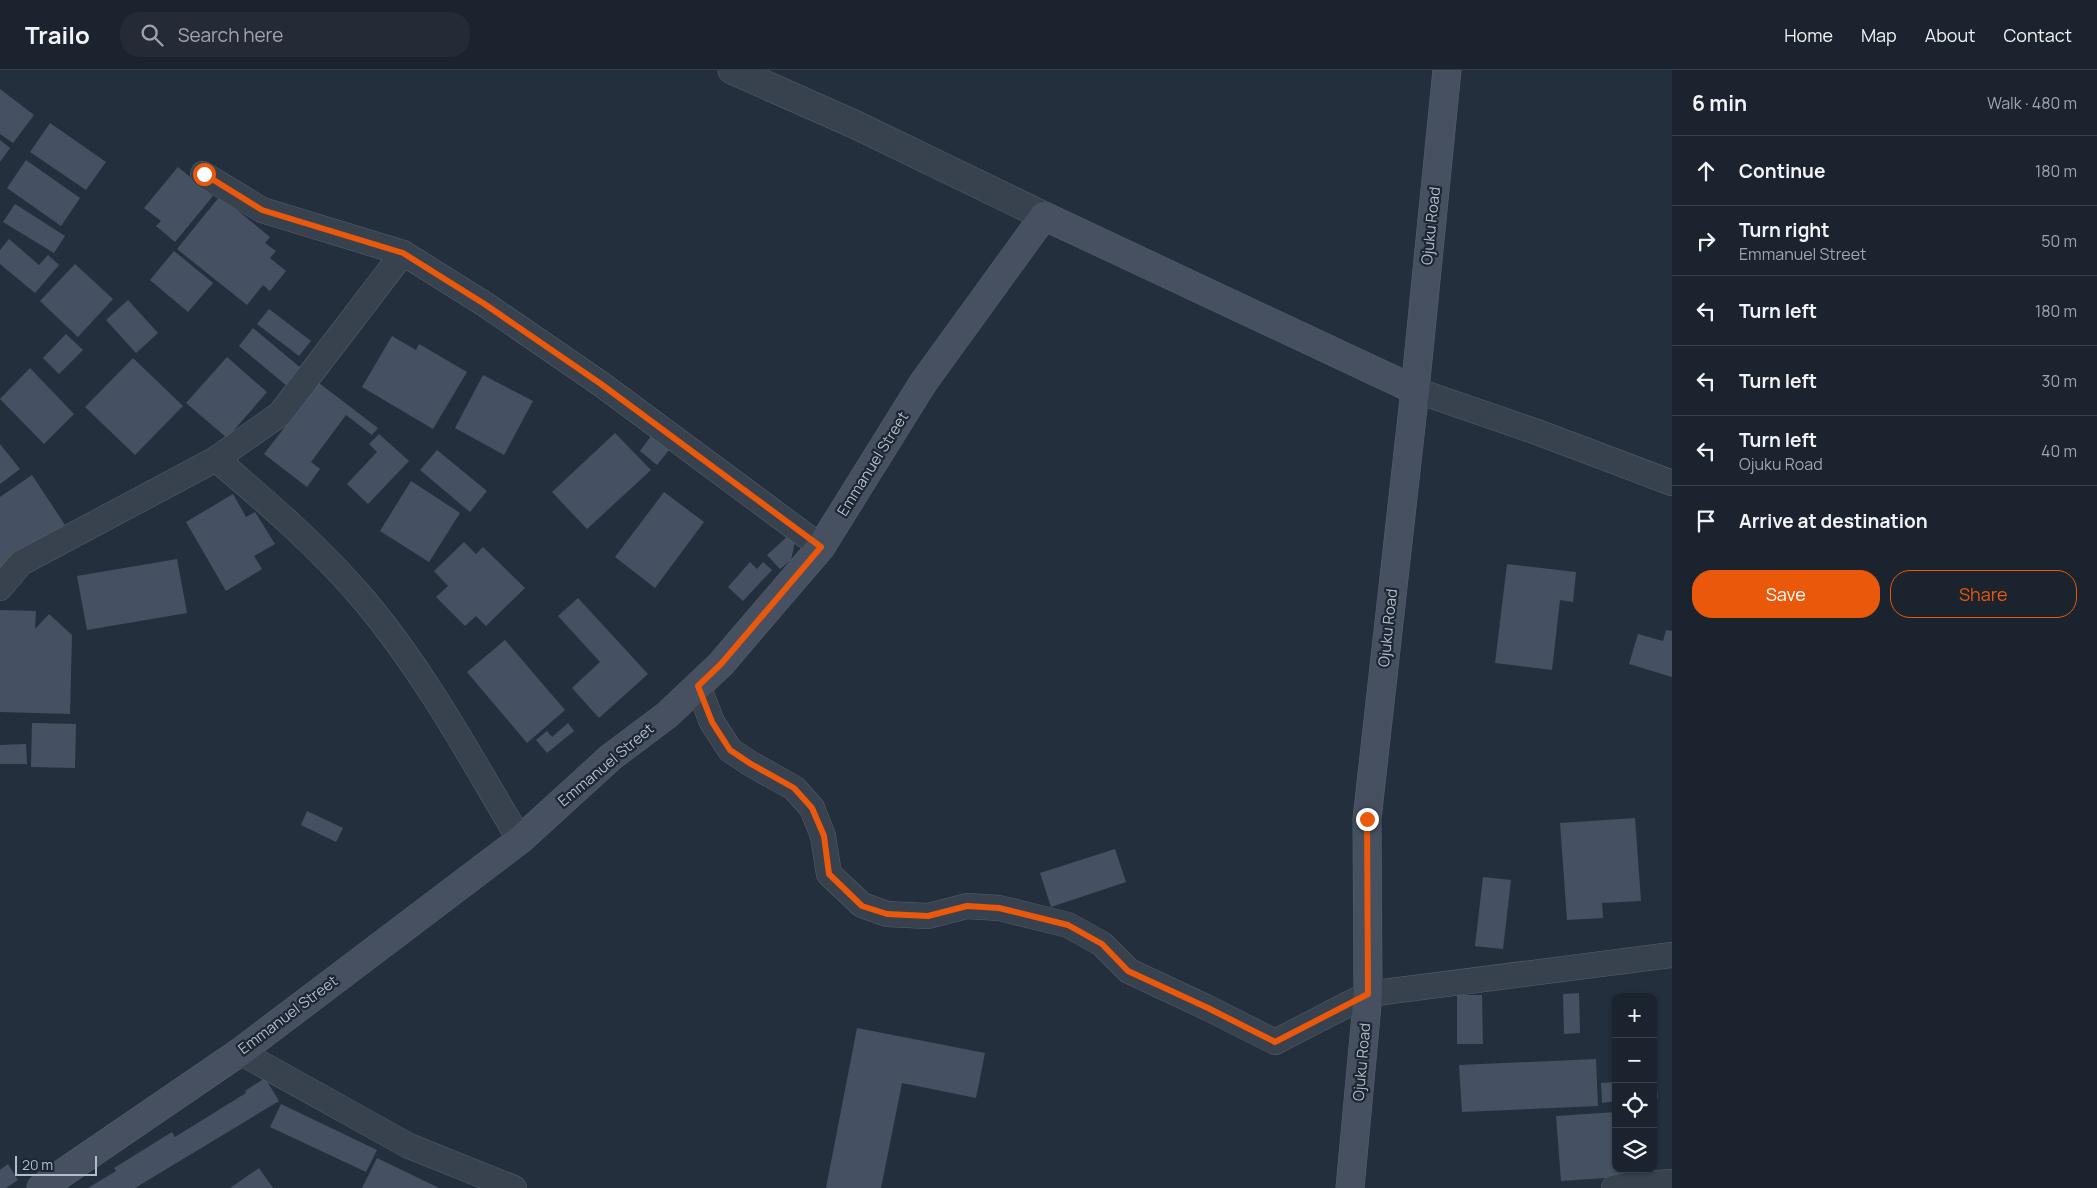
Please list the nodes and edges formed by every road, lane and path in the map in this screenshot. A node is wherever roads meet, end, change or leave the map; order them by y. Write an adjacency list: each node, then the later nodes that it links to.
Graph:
1 (732, 70): 4 (street)
2 (1447, 70): 6 (main road, Ojuku Road)
3 (204, 174): 5 (street)
4 (1044, 216): 6 (main road); 9 (main road, Emmanuel Street)
5 (403, 253): 7 (street); 9 (street)
6 (1415, 390): 8 (street); 14 (main road, Ojuku Road)
7 (216, 459): 10 (street); 12 (street)
8 (1672, 483)
9 (821, 547): 11 (main road, Emmanuel Street)
10 (0, 588)
11 (698, 686): 12 (main road, Emmanuel Street); 14 (street)
12 (520, 840): 15 (main road, Emmanuel Street)
13 (1672, 954): 14 (street)
14 (1368, 994): 19 (main road, Ojuku Road)
15 (240, 1052): 17 (main road, Emmanuel Street); 18 (street)
16 (1672, 1182): 20 (street)
17 (41, 1188)
18 (514, 1188)
19 (1350, 1188)
20 (1614, 1188)

